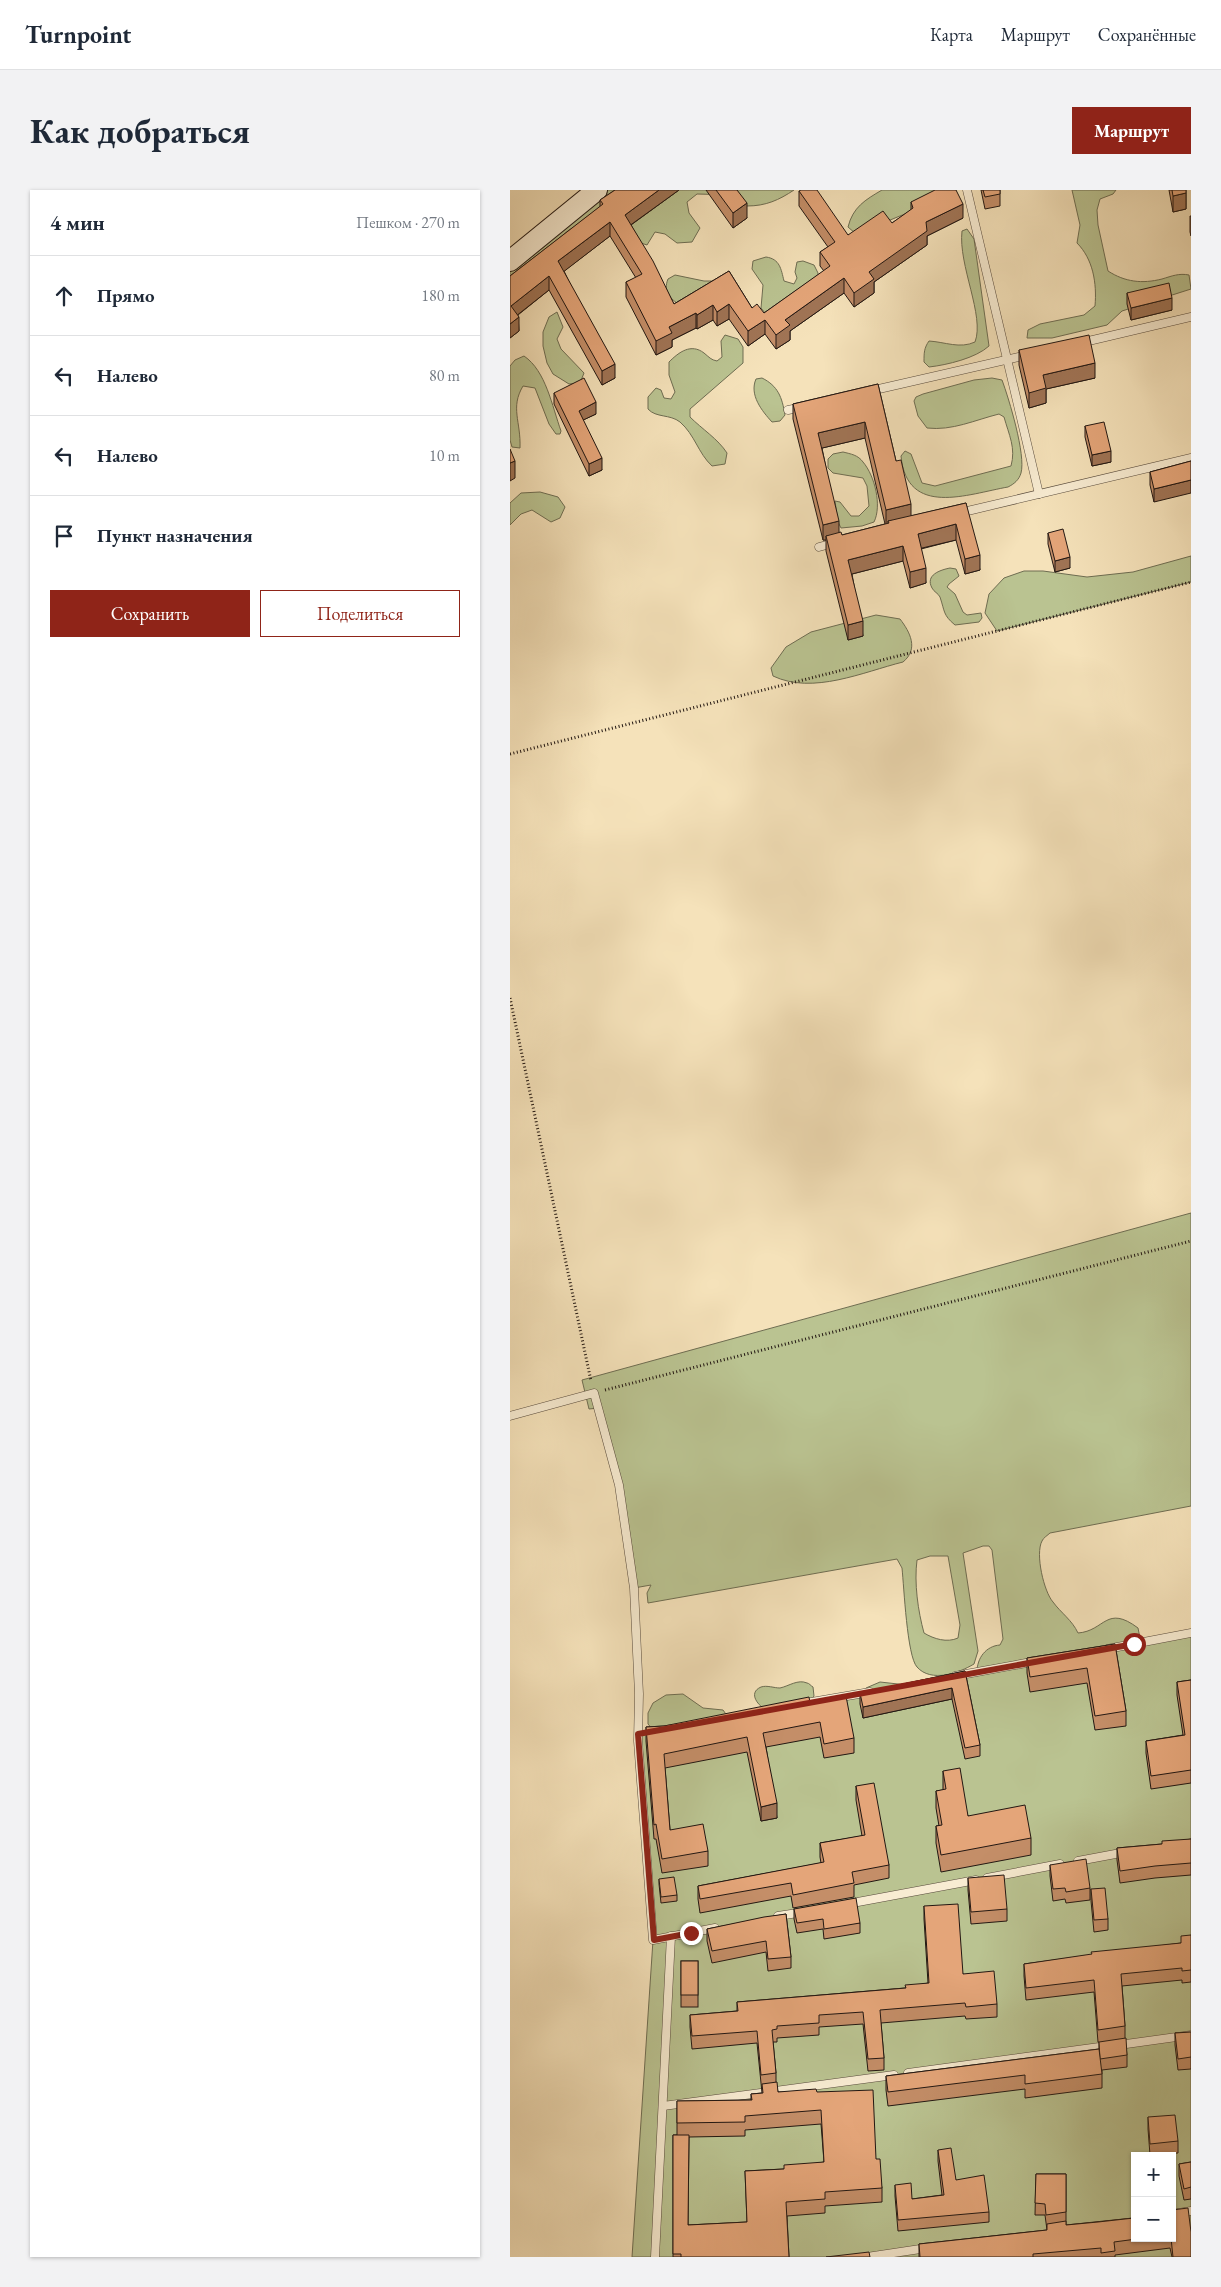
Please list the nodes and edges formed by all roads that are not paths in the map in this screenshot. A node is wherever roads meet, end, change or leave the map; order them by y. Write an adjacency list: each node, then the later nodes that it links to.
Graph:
1 (597, 190): 3 (main road)
2 (967, 190): 7 (lane)
3 (510, 261)
4 (1191, 317): 5 (lane)
5 (1075, 344)
6 (1036, 353): 7 (lane)
7 (1008, 360): 8 (lane); 12 (lane)
8 (864, 393)
9 (807, 406): 10 (lane)
10 (788, 410)
11 (1191, 458): 12 (lane)
12 (1039, 494): 13 (lane)
13 (952, 515)
14 (847, 540): 15 (lane)
15 (819, 547)
16 (510, 1416): 24 (lane)
17 (1191, 1633): 18 (lane)
18 (1094, 1651)
19 (1046, 1660): 20 (lane)
20 (948, 1677)
21 (881, 1690): 22 (lane)
22 (793, 1706)
23 (648, 1732): 24 (lane)
24 (638, 1734): 30 (lane)
25 (1132, 1851): 26 (lane)
26 (838, 1905)
27 (809, 1911): 28 (lane)
28 (770, 1918)
29 (720, 1927): 30 (lane)
30 (671, 1936): 32 (lane)
31 (1191, 2035): 32 (lane)
32 (663, 2106): 36 (lane)
33 (1191, 2211): 34 (lane)
34 (1176, 2213)
35 (934, 2248): 37 (lane)
36 (655, 2257)
37 (867, 2257)

